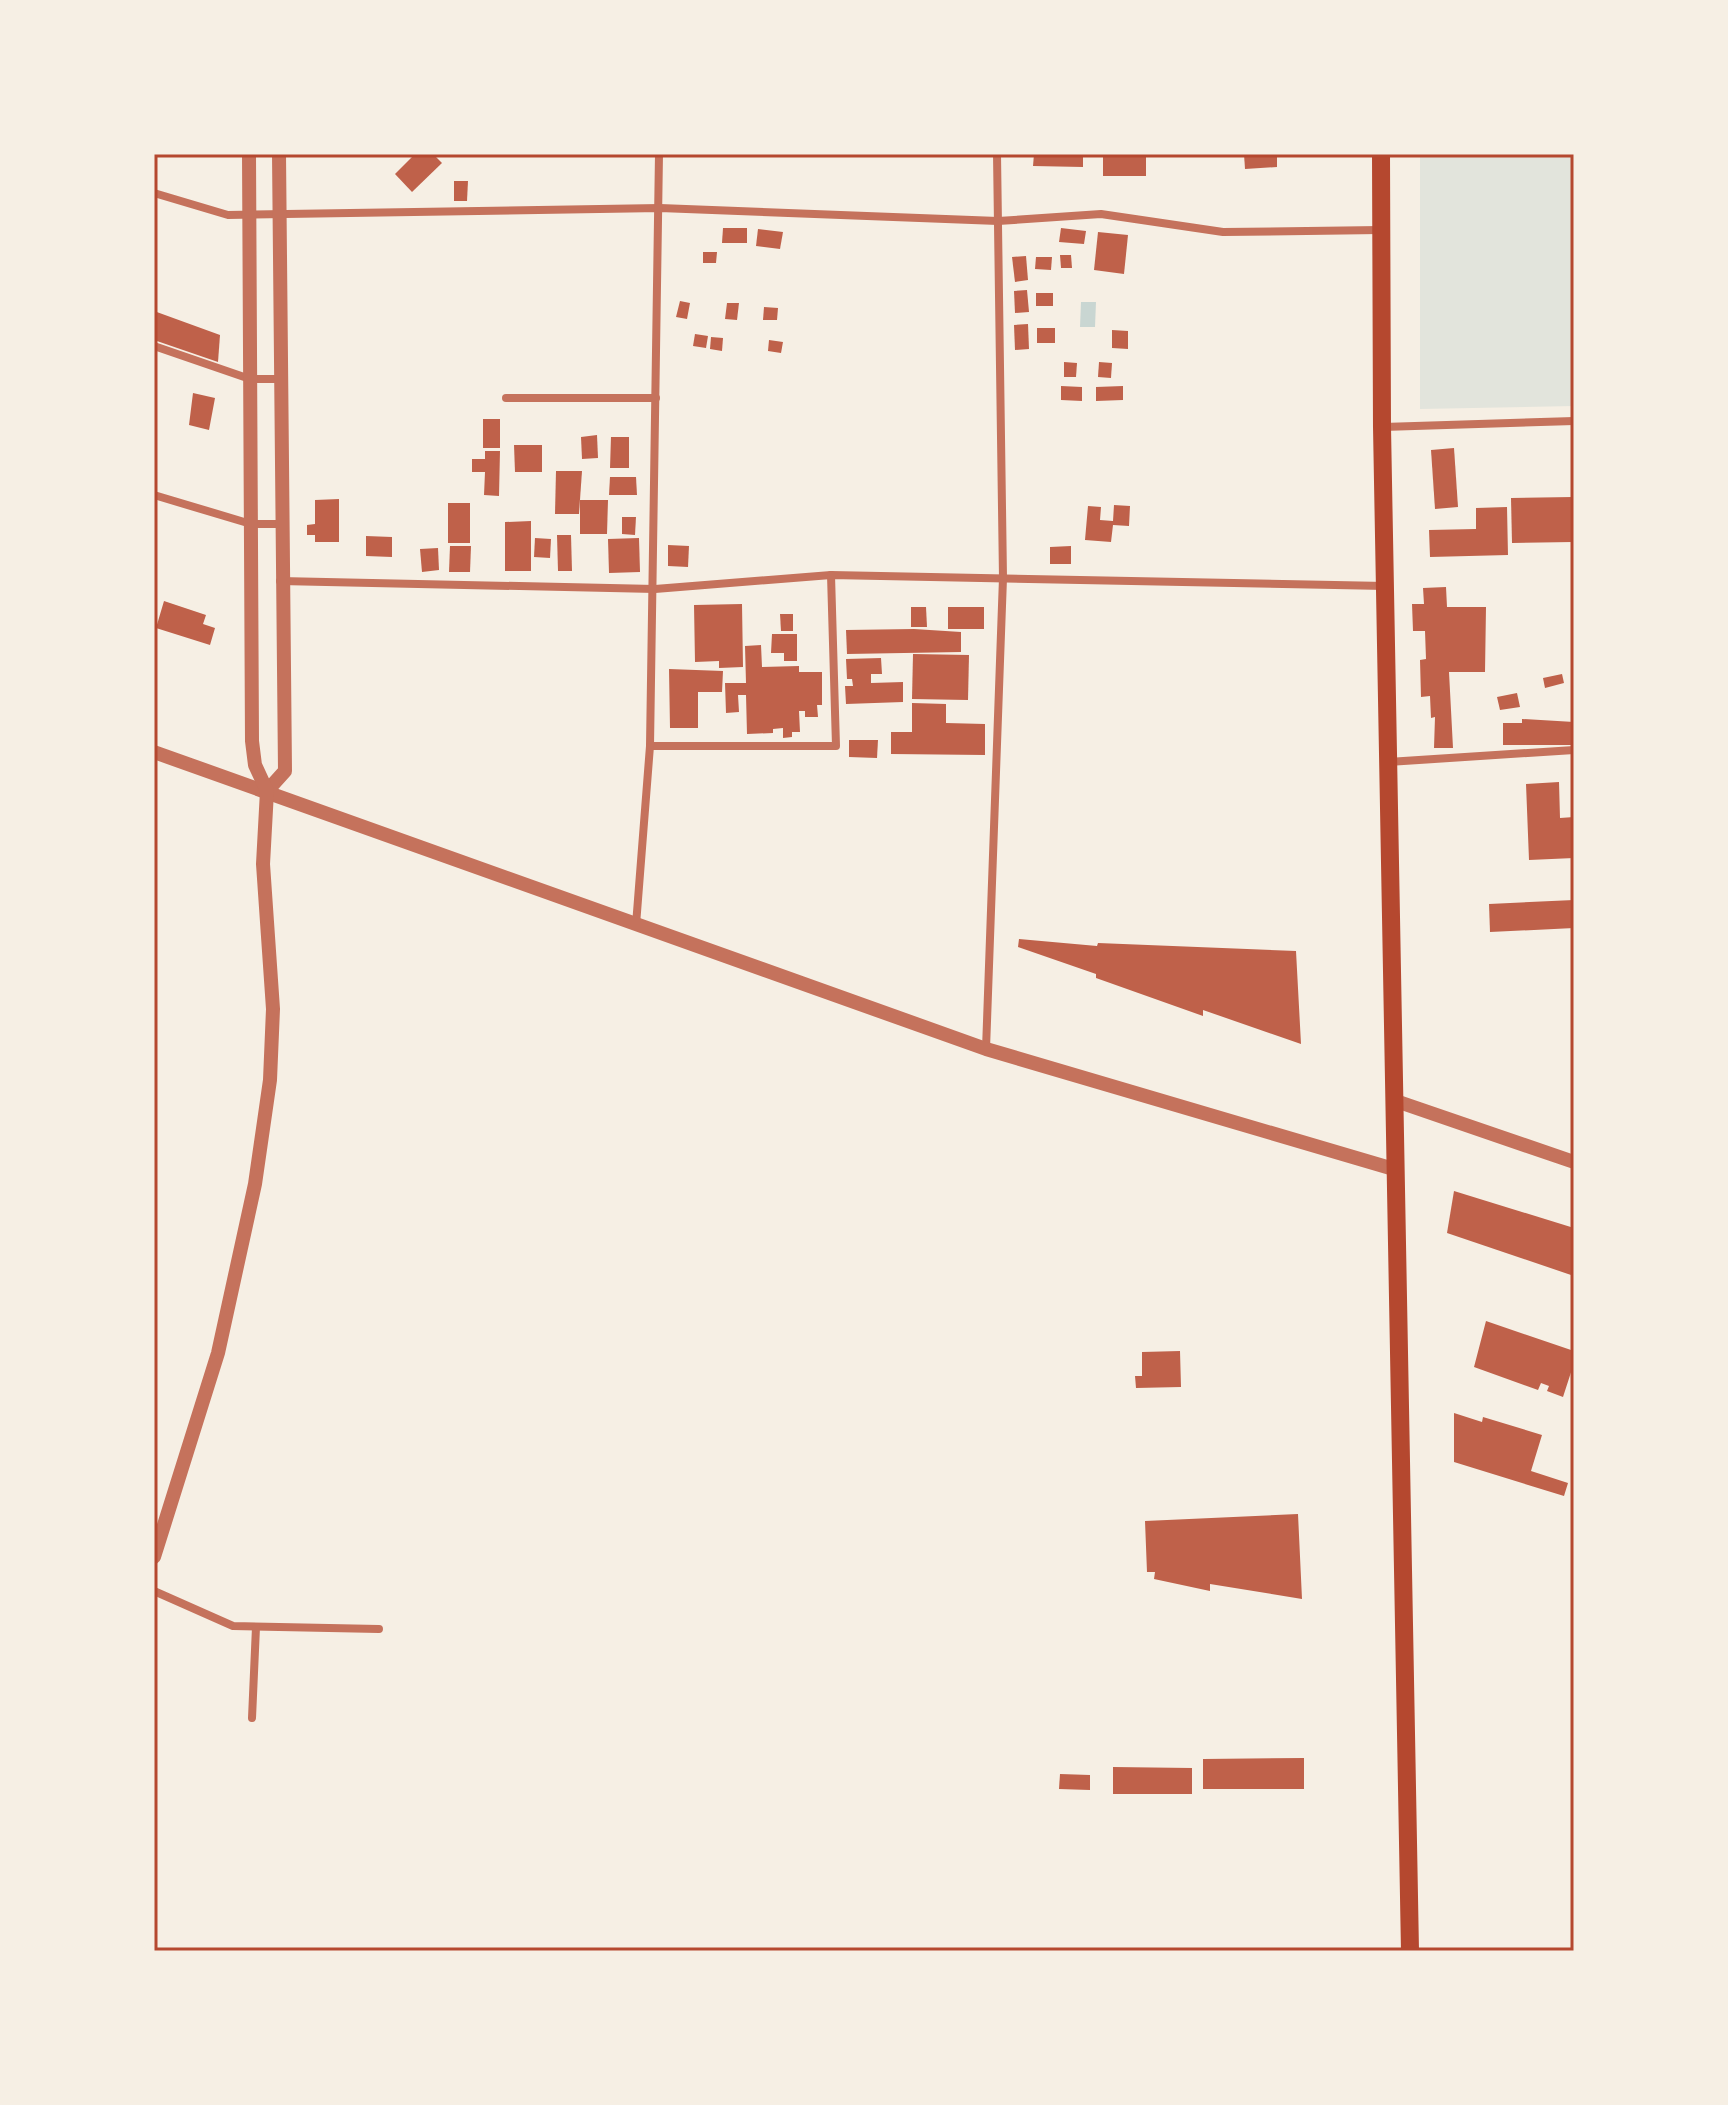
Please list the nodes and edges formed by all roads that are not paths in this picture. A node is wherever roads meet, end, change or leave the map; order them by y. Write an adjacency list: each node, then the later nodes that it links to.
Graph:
1 (249, 154): 9 (street)
2 (279, 154): 8 (street)
3 (659, 154): 7 (street)
4 (997, 154): 10 (street)
5 (1381, 154): 11 (highway)
6 (154, 193): 9 (street)
7 (660, 208): 8 (street); 10 (street); 16 (street)
8 (279, 215): 9 (street); 14 (street)
9 (250, 216): 13 (street)
10 (998, 221): 11 (street); 23 (street)
11 (1381, 230): 18 (highway)
12 (154, 346): 13 (street)
13 (250, 379): 14 (street); 20 (street)
14 (280, 379): 21 (street)
15 (506, 398): 16 (street)
16 (656, 398): 26 (street)
17 (1574, 421): 18 (street)
18 (1382, 427): 25 (highway)
19 (154, 495): 20 (street)
20 (251, 524): 21 (street); 31 (street)
21 (280, 524): 24 (street)
22 (831, 575): 23 (street); 26 (street); 27 (street)
23 (1003, 578): 25 (street); 33 (street)
24 (280, 581): 26 (street); 31 (street)
25 (1387, 586): 30 (highway)
26 (655, 589): 27 (street)
27 (650, 746): 32 (street)
28 (1574, 750): 30 (street)
29 (154, 752): 31 (street)
30 (1388, 762): 34 (highway)
31 (267, 791): 32 (street); 37 (street)
32 (635, 926): 33 (street)
33 (986, 1049): 36 (street)
34 (1396, 1101): 35 (street); 36 (highway)
35 (1574, 1162)
36 (1397, 1170): 42 (highway)
37 (154, 1557)
38 (154, 1591): 39 (street)
39 (256, 1627): 40 (street); 41 (street)
40 (379, 1629)
41 (252, 1718)
42 (1410, 1951)

